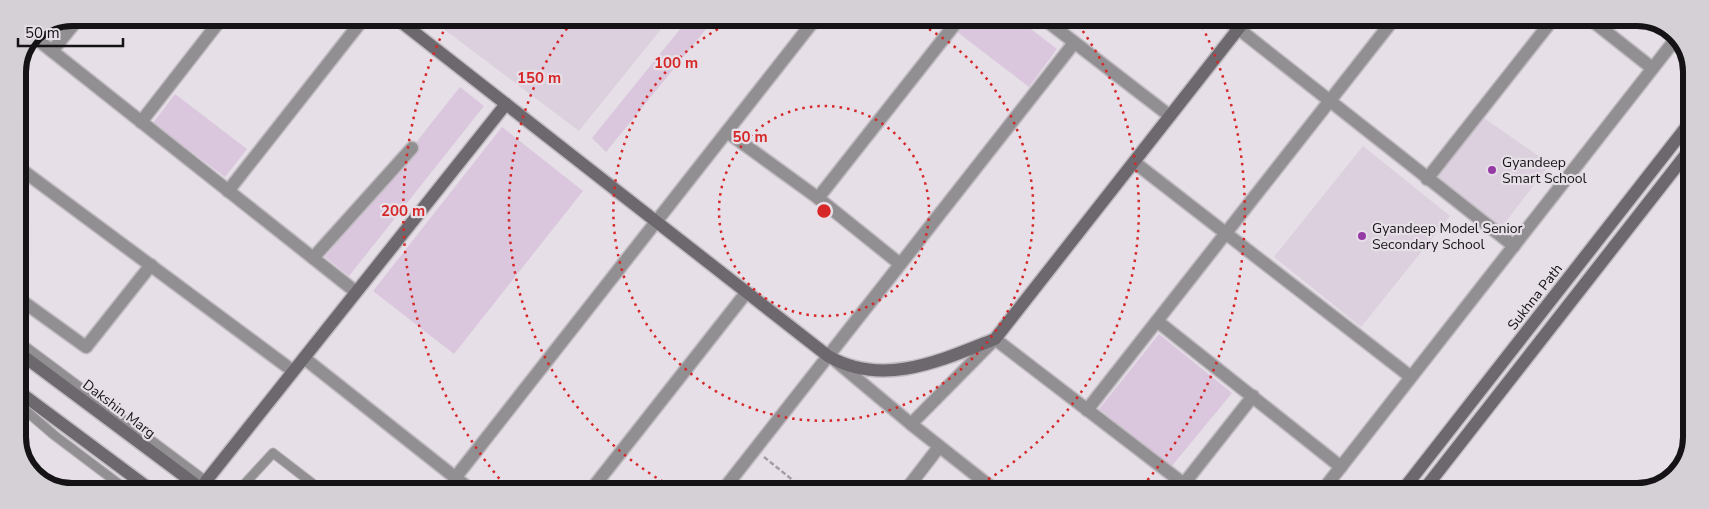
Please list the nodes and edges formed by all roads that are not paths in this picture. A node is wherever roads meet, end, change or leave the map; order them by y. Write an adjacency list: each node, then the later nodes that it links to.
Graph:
1 (72, 26): 16 (street)
2 (216, 26): 21 (street)
3 (358, 26): 29 (street)
4 (406, 26): 19 (street)
5 (810, 26): 23 (street)
6 (953, 26): 30 (street)
7 (1053, 26): 14 (street)
8 (1240, 26): 20 (street)
9 (1244, 26): 18 (street)
10 (1389, 26): 18 (street)
11 (1547, 26): 28 (street)
12 (1599, 26): 17 (street)
13 (39, 41): 16 (street)
14 (1074, 43): 20 (street); 35 (street)
15 (1672, 43): 17 (street)
16 (52, 51): 21 (street)
17 (1652, 68): 33 (street)
18 (1330, 101): 28 (street); 32 (street)
19 (506, 104): 31 (street); 37 (street)
20 (1170, 116): 26 (street)
21 (141, 122): 29 (street)
22 (1683, 131): 71 (street, Sukhna Path)
23 (727, 132): 30 (street); 31 (street)
24 (412, 148): 34 (street)
25 (1683, 158): 72 (street)
26 (1134, 162): 32 (street); 41 (street)
27 (26, 173): 36 (street)
28 (1427, 179): 33 (street)
29 (228, 191): 34 (street)
30 (818, 198): 35 (street)
31 (656, 223): 38 (street); 55 (street)
32 (1226, 233): 40 (street); 47 (street)
33 (1514, 246): 47 (street)
34 (313, 258): 37 (street)
35 (900, 264): 45 (street)
36 (151, 265): 39 (street); 46 (street)
37 (356, 292): 44 (street)
38 (746, 293): 45 (street); 64 (street)
39 (26, 304)
40 (1157, 321): 48 (street); 50 (street)
41 (995, 339): 45 (street); 50 (street); 52 (street)
42 (26, 347): 58 (lane)
43 (26, 358): 59 (street, Dakshin Marg)
44 (304, 358): 46 (street); 55 (street)
45 (831, 358): 52 (street); 65 (street)
46 (293, 371): 60 (street)
47 (1411, 377): 54 (street)
48 (1253, 396): 54 (street); 69 (street)
49 (26, 397): 57 (street)
50 (1087, 410): 68 (street)
51 (26, 415): 56 (lane)
52 (911, 424): 53 (street)
53 (939, 447): 66 (street); 67 (street)
54 (1341, 467): 70 (street)
55 (455, 478): 63 (street)
56 (119, 483)
57 (142, 483)
58 (202, 483)
59 (202, 483)
60 (207, 483)
61 (246, 483): 62 (lane)
62 (312, 483)
63 (462, 483)
64 (597, 483)
65 (729, 483)
66 (911, 483)
67 (986, 483)
68 (1175, 483)
69 (1185, 483)
70 (1328, 483)
71 (1408, 483)
72 (1429, 483)

